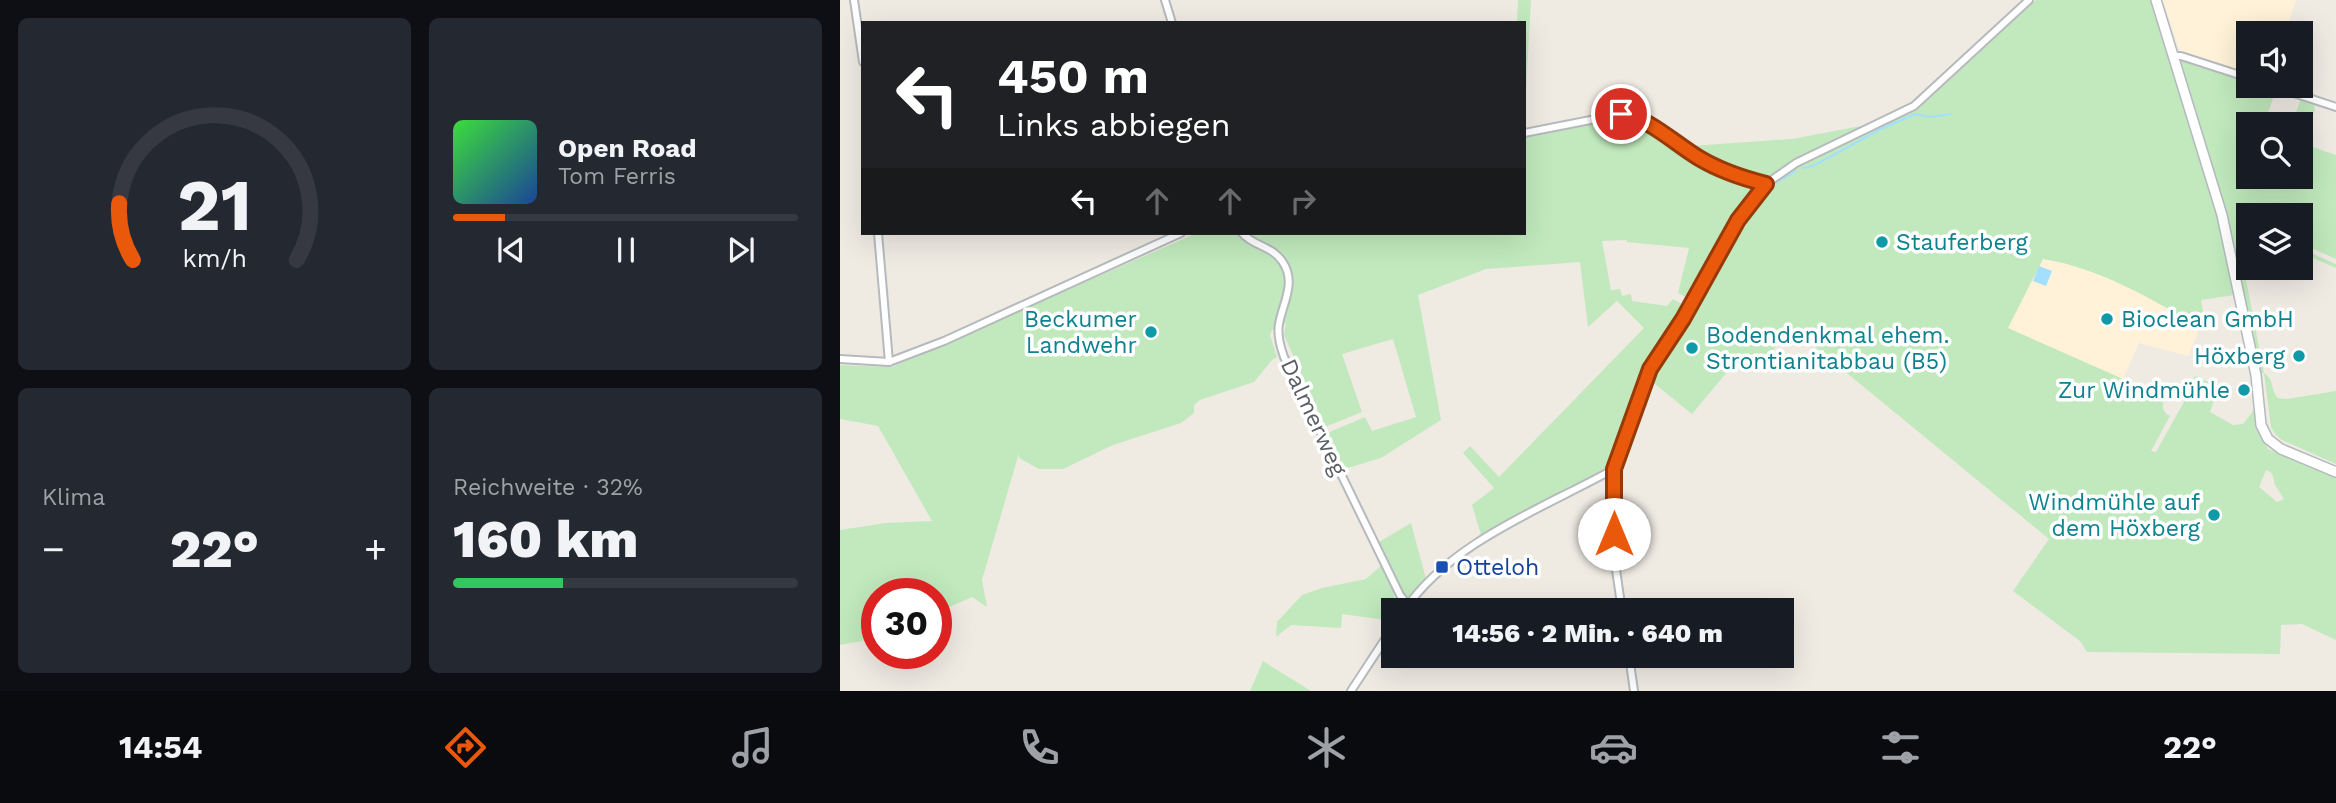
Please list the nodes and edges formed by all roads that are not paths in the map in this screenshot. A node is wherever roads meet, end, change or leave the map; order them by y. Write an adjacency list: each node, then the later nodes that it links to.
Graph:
1 (854, 0): 6 (street)
2 (1165, 0): 5 (street)
3 (2029, 0): 12 (street)
4 (2156, 0): 7 (street)
5 (1171, 21)
6 (861, 48)
7 (2174, 56): 8 (street); 19 (street)
8 (2236, 74)
9 (2309, 98): 10 (street)
10 (2336, 107)
11 (1526, 133): 12 (street)
12 (1766, 184): 18 (street)
13 (878, 235): 17 (street)
14 (1177, 235): 17 (street)
15 (1244, 235): 20 (street, Dalmerweg)
16 (840, 359): 17 (street)
17 (890, 362)
18 (1614, 469): 21 (street); 22 (street)
19 (2336, 472)
20 (1401, 598)
21 (1415, 598)
22 (1620, 598)
23 (1381, 645): 25 (street)
24 (1631, 668): 26 (street)
25 (1350, 691)
26 (1634, 691)

